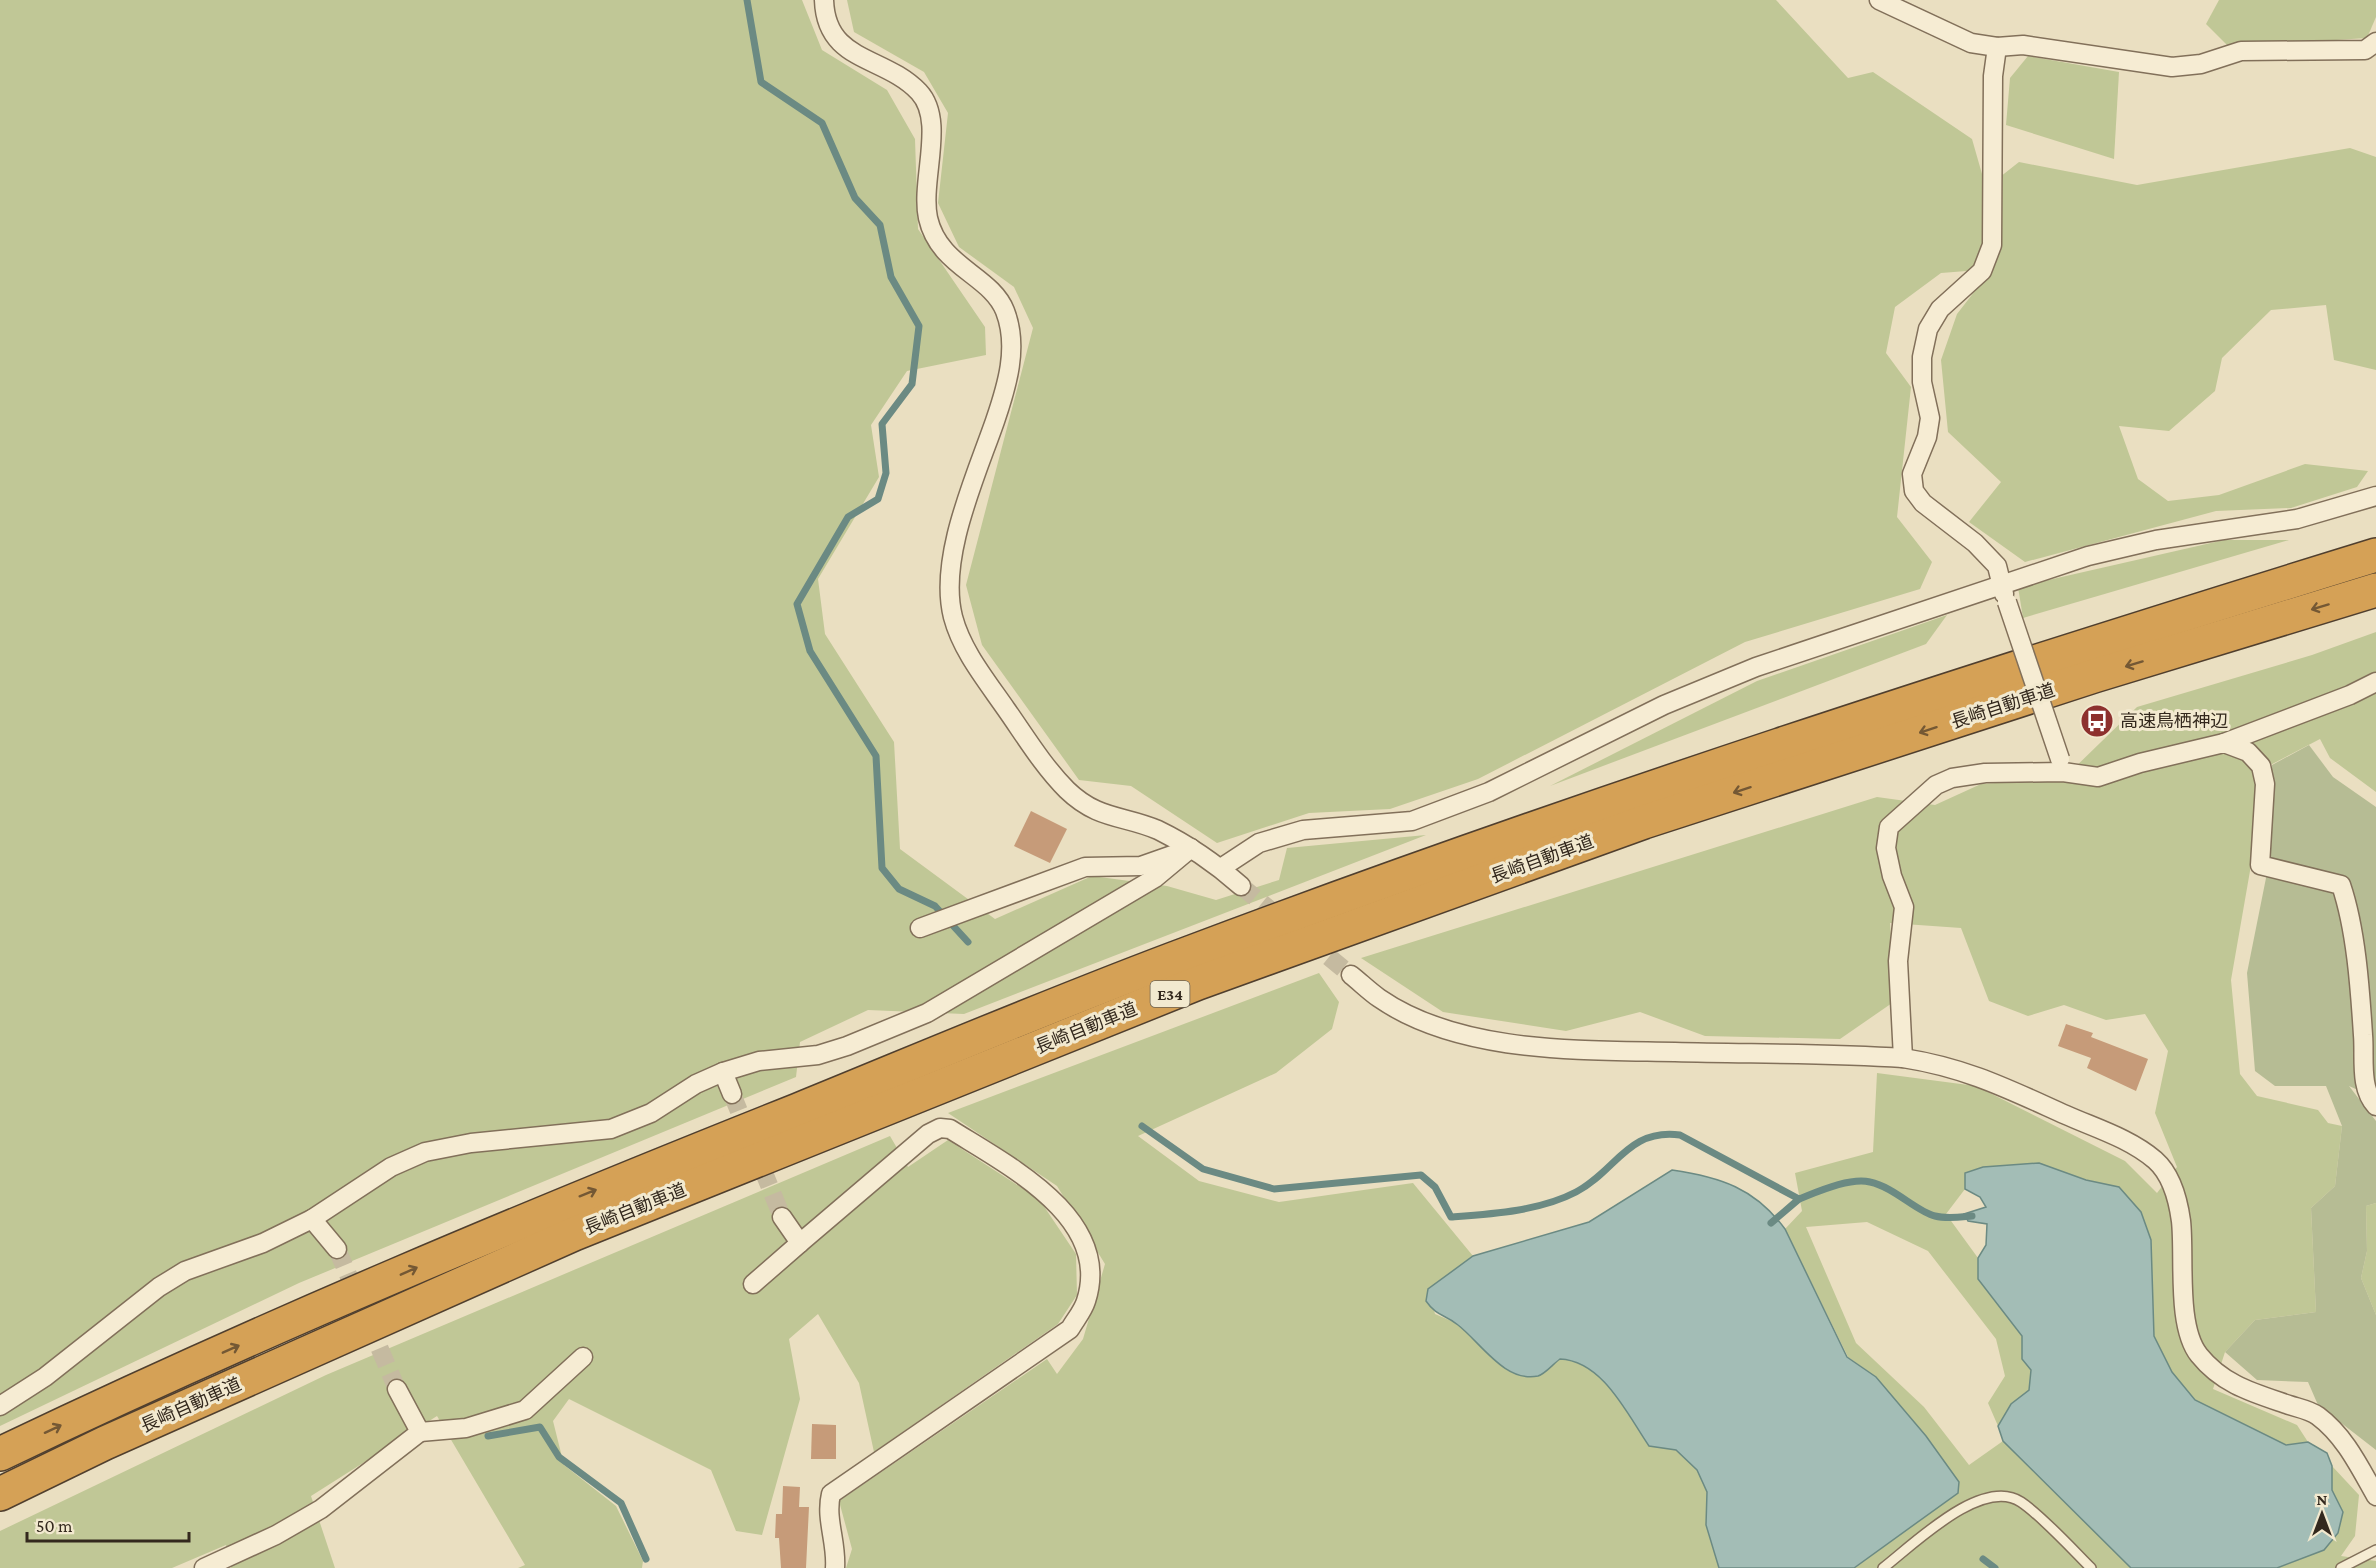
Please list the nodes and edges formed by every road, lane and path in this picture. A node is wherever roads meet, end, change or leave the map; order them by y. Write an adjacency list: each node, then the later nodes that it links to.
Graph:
1 (824, 0): 12 (street)
2 (1879, 0): 4 (street)
3 (2376, 42): 4 (street)
4 (1997, 47): 8 (street)
5 (2376, 496): 8 (street)
6 (2376, 555): 30 (highway, 長崎自動車道 / E34, one-way to 6)
7 (2376, 590): 31 (highway, 長崎自動車道 / E34, one-way to 31)
8 (2004, 593): 11 (street, bridge); 13 (street)
9 (2376, 682): 10 (street)
10 (2224, 743): 11 (street); 20 (street)
11 (2061, 765): 17 (street)
12 (1191, 848): 13 (street); 15 (street); 18 (street)
13 (1221, 868): 14 (street)
14 (1241, 886)
15 (920, 928)
16 (1351, 975): 17 (street)
17 (1903, 1058): 32 (street)
18 (723, 1072): 19 (street); 22 (street)
19 (732, 1094)
20 (2376, 1106)
21 (782, 1217): 23 (street)
22 (312, 1219): 24 (street); 28 (street)
23 (800, 1243): 25 (street); 35 (street)
24 (337, 1249)
25 (753, 1284)
26 (583, 1357): 29 (street)
27 (398, 1389): 29 (street)
28 (0, 1406)
29 (420, 1432): 34 (street)
30 (0, 1454)
31 (0, 1494)
32 (2376, 1497)
33 (2376, 1550): 38 (lane)
34 (204, 1568)
35 (835, 1568)
36 (1883, 1568): 37 (lane)
37 (2091, 1568)
38 (2341, 1568)

